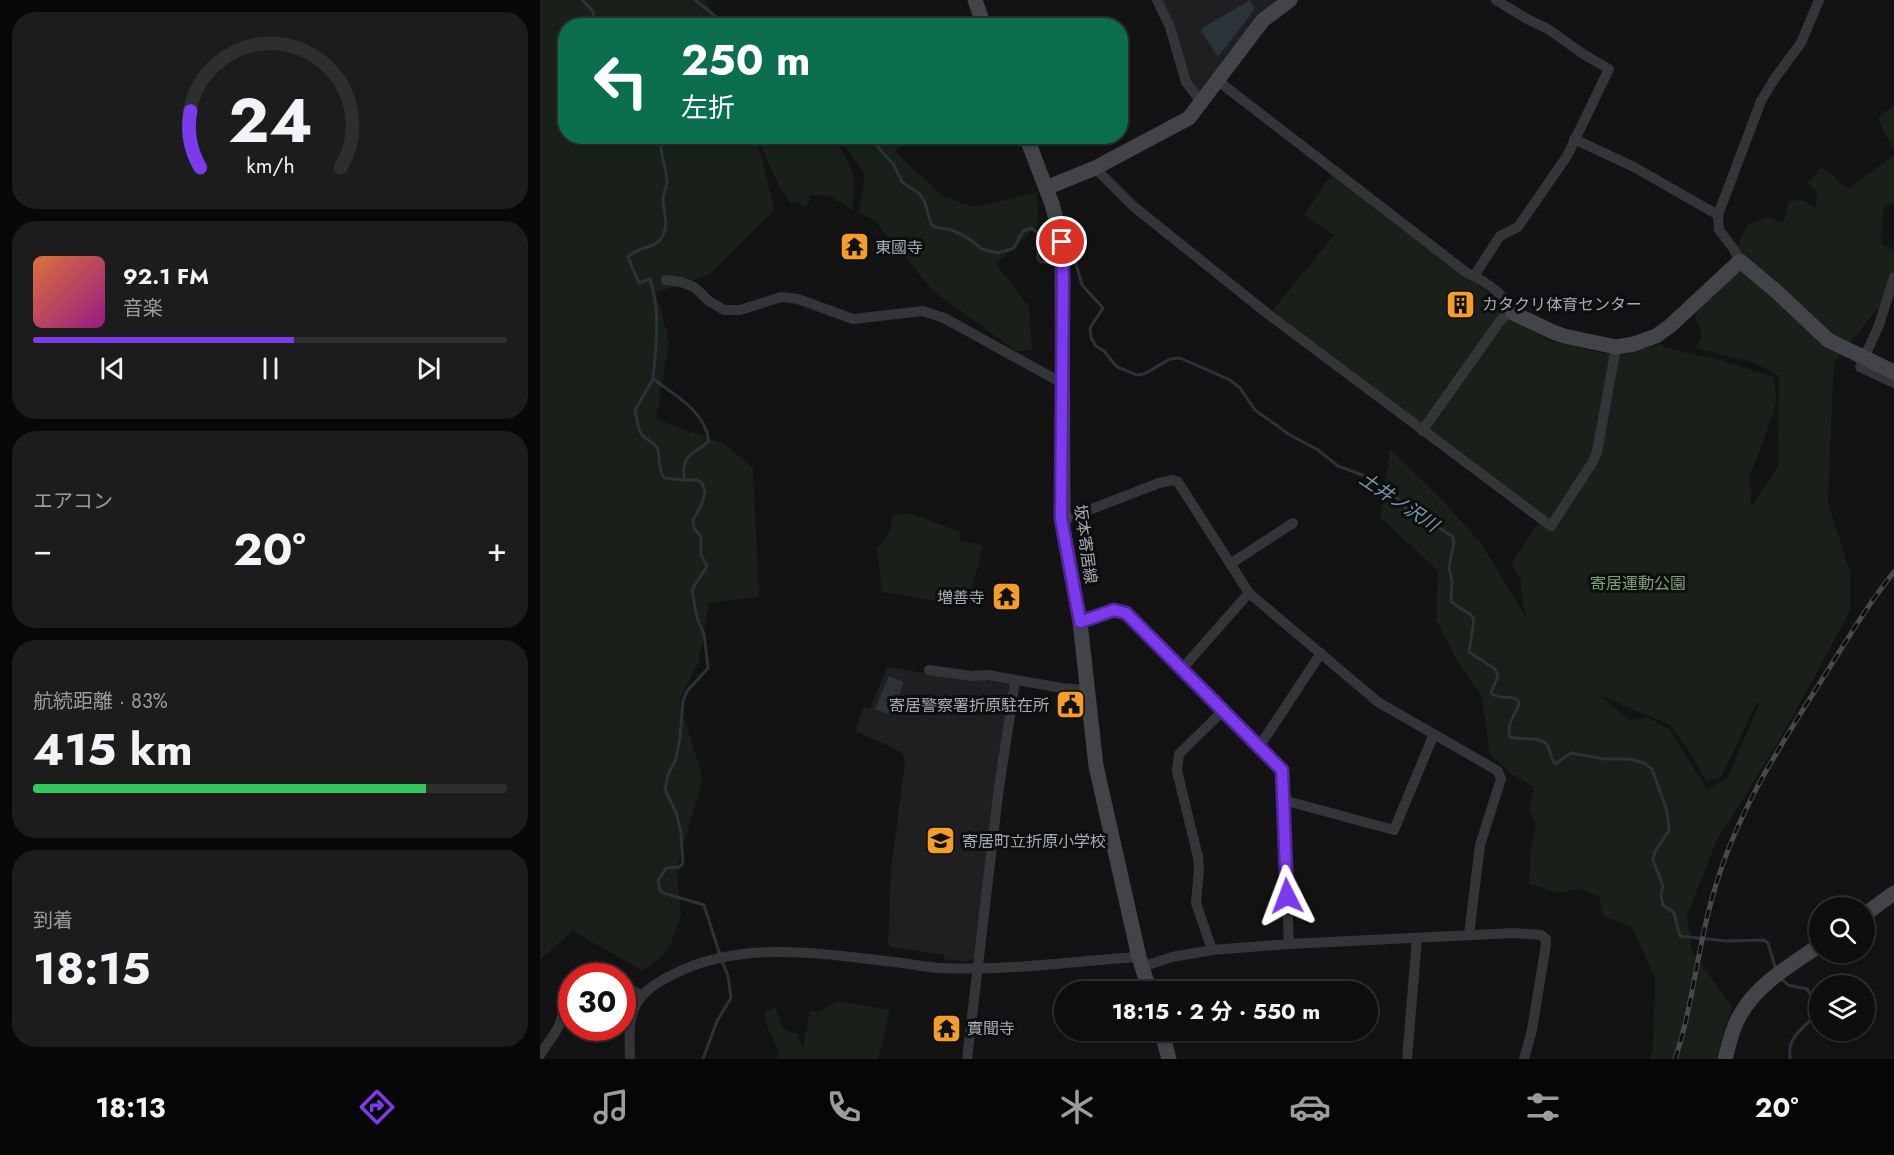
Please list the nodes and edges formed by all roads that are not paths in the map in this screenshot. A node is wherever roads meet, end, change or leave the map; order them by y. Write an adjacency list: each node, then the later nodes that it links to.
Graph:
1 (975, 0): 6 (street)
2 (1157, 0): 8 (street)
3 (1290, 0): 7 (street)
4 (1496, 0): 9 (street)
5 (1819, 0): 13 (street)
6 (981, 18)
7 (1218, 81): 8 (street); 15 (street)
8 (1202, 103): 11 (street)
9 (1575, 139): 13 (street); 15 (street)
10 (1029, 144): 12 (street, 坂本寄居線)
11 (1095, 168): 12 (street); 23 (street)
12 (1046, 188): 21 (street, 坂本寄居線)
13 (1718, 215): 14 (street)
14 (1740, 261): 19 (street); 20 (street, bridge)
15 (1474, 276): 18 (street)
16 (1894, 277): 22 (street)
17 (666, 280): 21 (street)
18 (1514, 313): 19 (street); 23 (street)
19 (1616, 347): 23 (street)
20 (1894, 372)
21 (1062, 383): 24 (street, 坂本寄居線)
22 (1894, 383)
23 (1422, 430)
24 (1061, 518): 26 (street); 28 (street, 坂本寄居線)
25 (1293, 523): 26 (street)
26 (1230, 564): 27 (street)
27 (1249, 593): 29 (street); 31 (street)
28 (1080, 622): 31 (street); 33 (street, 坂本寄居線)
29 (1321, 653): 35 (street); 36 (street)
30 (929, 670): 32 (street)
31 (1181, 670): 34 (street)
32 (1015, 681): 33 (street); 46 (street)
33 (1086, 690): 45 (street, 坂本寄居線)
34 (1223, 711): 36 (street); 43 (street)
35 (1434, 734): 37 (street); 40 (street)
36 (1259, 747): 37 (street)
37 (1283, 800): 42 (street)
38 (1894, 893): 39 (street)
39 (1875, 907)
40 (1469, 935): 41 (street); 57 (street)
41 (1418, 938): 42 (street); 56 (street)
42 (1289, 944): 43 (street)
43 (1212, 950): 45 (street)
44 (1809, 953): 58 (street)
45 (1140, 962): 46 (street); 47 (street, 坂本寄居線)
46 (977, 969): 49 (street); 54 (street)
47 (1146, 981)
48 (636, 993): 49 (street)
49 (642, 996): 53 (street)
50 (558, 1026): 52 (street)
51 (1164, 1041): 55 (street)
52 (540, 1055)
53 (630, 1059)
54 (967, 1059)
55 (1169, 1059)
56 (1407, 1059)
57 (1524, 1059)
58 (1725, 1059)

